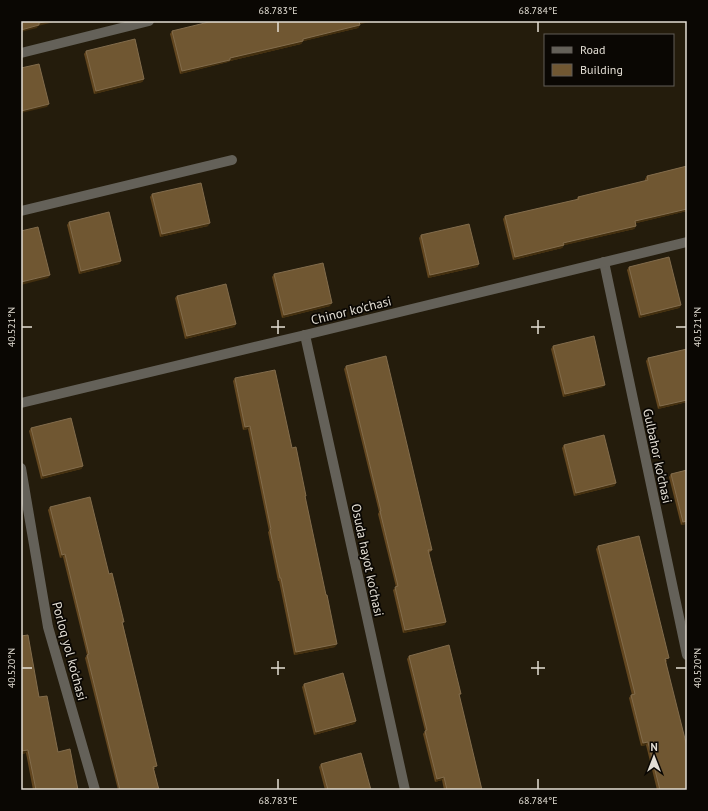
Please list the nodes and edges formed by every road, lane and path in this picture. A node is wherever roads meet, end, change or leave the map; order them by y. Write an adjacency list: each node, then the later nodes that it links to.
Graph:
1 (149, 21): 2 (street)
2 (21, 53)
3 (232, 160): 4 (street)
4 (21, 211)
5 (687, 242): 6 (street, Chinor ko'chasi)
6 (604, 262): 7 (street, Chinor ko'chasi); 10 (street, Gulbahor ko'chasi)
7 (306, 335): 8 (street, Chinor ko'chasi); 12 (street, Osuda hayot ko'chasi)
8 (21, 403)
9 (21, 468): 11 (street, Porloq yol ko'chasi)
10 (687, 655)
11 (95, 790)
12 (404, 790)

